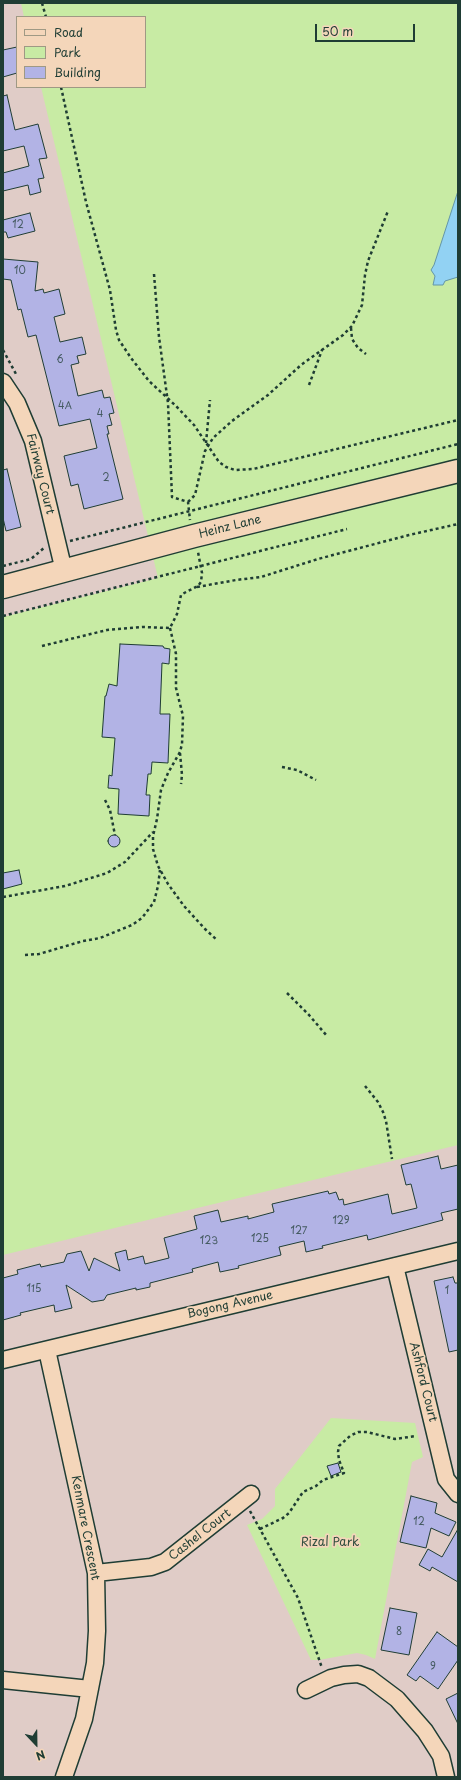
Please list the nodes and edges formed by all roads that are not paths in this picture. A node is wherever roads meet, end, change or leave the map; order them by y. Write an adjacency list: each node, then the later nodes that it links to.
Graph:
1 (10, 379): 3 (street, Fairway Court)
2 (458, 472): 3 (street, Heinz Lane)
3 (64, 571): 4 (street, Heinz Lane)
4 (3, 587)
5 (458, 1251): 6 (street, Bogong Avenue)
6 (395, 1266): 7 (street, Bogong Avenue); 9 (street, Ashford Court)
7 (47, 1350): 8 (street, Bogong Avenue); 11 (street, Kenmare Crescent)
8 (3, 1360)
9 (458, 1494)
10 (247, 1497): 11 (street, Cashel Court)
11 (96, 1572): 13 (street, Kenmare Crescent)
12 (3, 1680): 13 (street)
13 (90, 1689): 15 (street, Kenmare Crescent)
14 (306, 1690): 16 (street)
15 (64, 1777)
16 (446, 1777)

